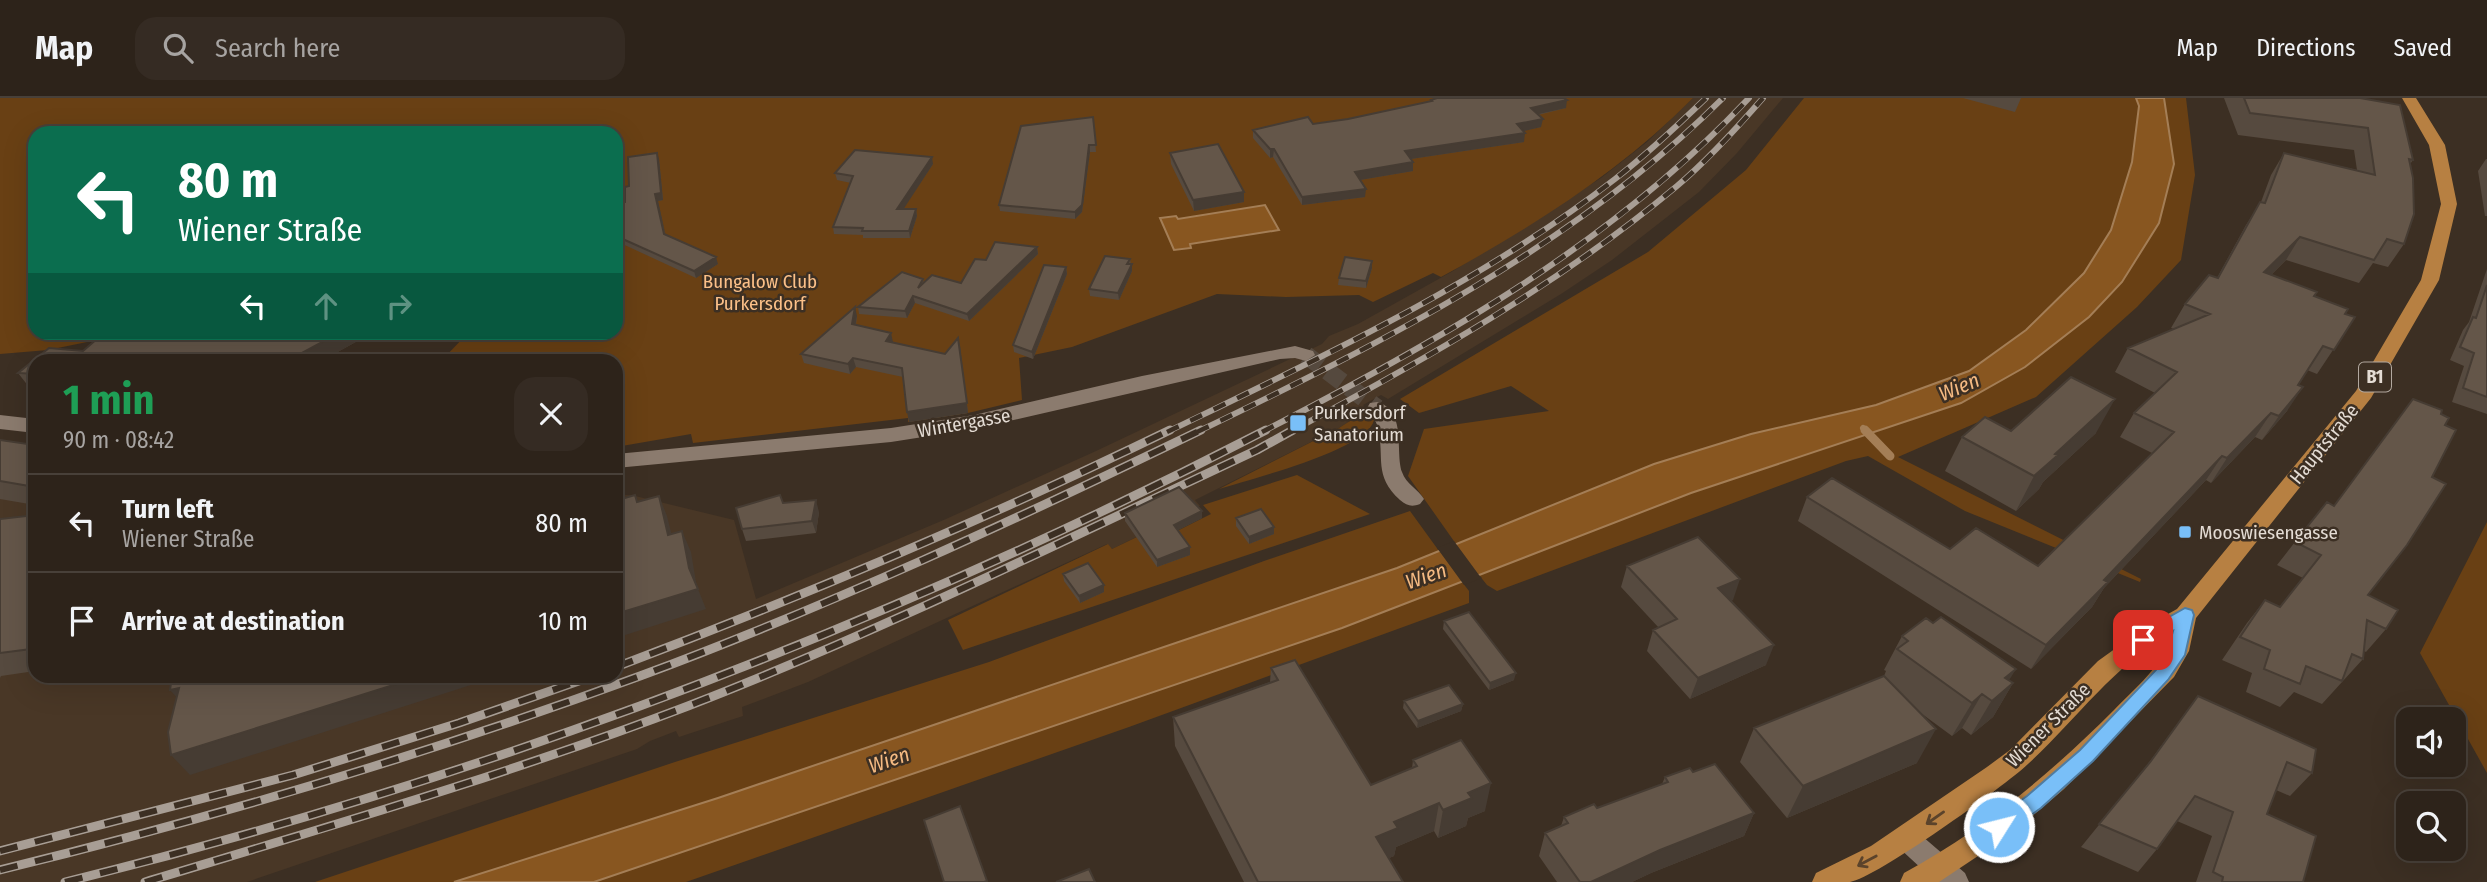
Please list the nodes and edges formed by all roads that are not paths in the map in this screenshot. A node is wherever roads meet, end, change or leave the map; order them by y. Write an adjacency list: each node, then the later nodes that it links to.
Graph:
1 (2409, 98): 8 (main road, Hauptstraße / B1)
2 (1306, 355): 6 (street, Wintergasse)
3 (1377, 408): 7 (street)
4 (0, 422): 5 (street)
5 (28, 425)
6 (623, 460)
7 (1413, 499)
8 (2185, 615): 9 (main road, Wiener Straße / B1, one-way to 9); 10 (main road, B1)
9 (1906, 838): 10 (street); 11 (main road, Wiener Straße / B1, one-way to 11)
10 (1947, 875): 12 (main road, B1)
11 (1826, 882)
12 (1914, 882)

